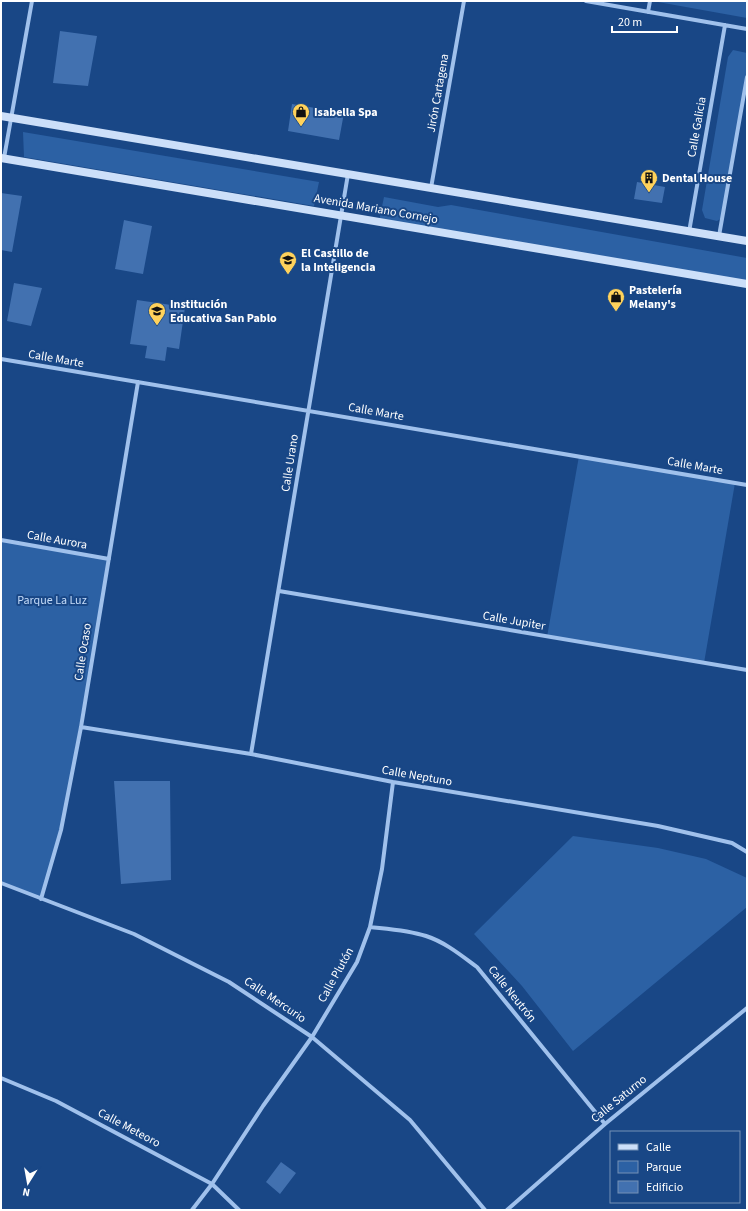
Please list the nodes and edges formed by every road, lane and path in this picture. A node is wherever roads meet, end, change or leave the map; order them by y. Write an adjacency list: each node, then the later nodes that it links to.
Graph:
1 (32, 1): 10 (street)
2 (464, 1): 13 (street, Jirón Cartagena)
3 (586, 1): 5 (street)
4 (650, 1): 5 (street)
5 (648, 12): 6 (street)
6 (725, 25): 7 (street); 15 (street, Calle Galicia)
7 (747, 29)
8 (747, 77): 16 (street)
9 (1, 116): 10 (main road)
10 (12, 118): 11 (street); 12 (main road)
11 (3, 158): 14 (main road, Avenida Mariano Cornejo)
12 (348, 174): 13 (main road); 14 (street, Calle Urano)
13 (431, 188): 15 (main road)
14 (341, 215): 18 (main road, Avenida Mariano Cornejo); 21 (street, Calle Urano)
15 (689, 232): 16 (main road)
16 (719, 237): 17 (main road)
17 (747, 241)
18 (747, 284)
19 (1, 360): 20 (street, Calle Marte)
20 (138, 382): 21 (street, Calle Marte); 24 (street, Calle Ocaso)
21 (309, 411): 22 (street, Calle Marte); 25 (street, Calle Urano)
22 (747, 485)
23 (1, 540): 24 (street, Calle Aurora)
24 (109, 559): 27 (street, Calle Ocaso)
25 (279, 592): 26 (street, Calle Jupiter); 28 (street, Calle Urano)
26 (747, 670)
27 (81, 727): 28 (street, Calle Neptuno); 32 (street, Calle Ocaso)
28 (251, 754): 29 (street, Calle Neptuno)
29 (393, 782): 30 (street, Calle Neptuno); 33 (street, Calle Plutón)
30 (747, 852)
31 (1, 883): 32 (street, Calle Mercurio)
32 (42, 899): 35 (street, Calle Mercurio)
33 (370, 927): 35 (street, Calle Plutón); 37 (street, Calle Neutrón)
34 (747, 1008): 37 (street, Calle Saturno)
35 (312, 1037): 38 (street, Calle Plutón); 41 (street, Calle Mercurio)
36 (1, 1078): 38 (street, Calle Meteoro)
37 (604, 1124): 42 (street, Calle Saturno)
38 (212, 1184): 39 (street, Calle Plutón); 40 (street, Calle Meteoro)
39 (192, 1210)
40 (239, 1210)
41 (485, 1210)
42 (507, 1210)

